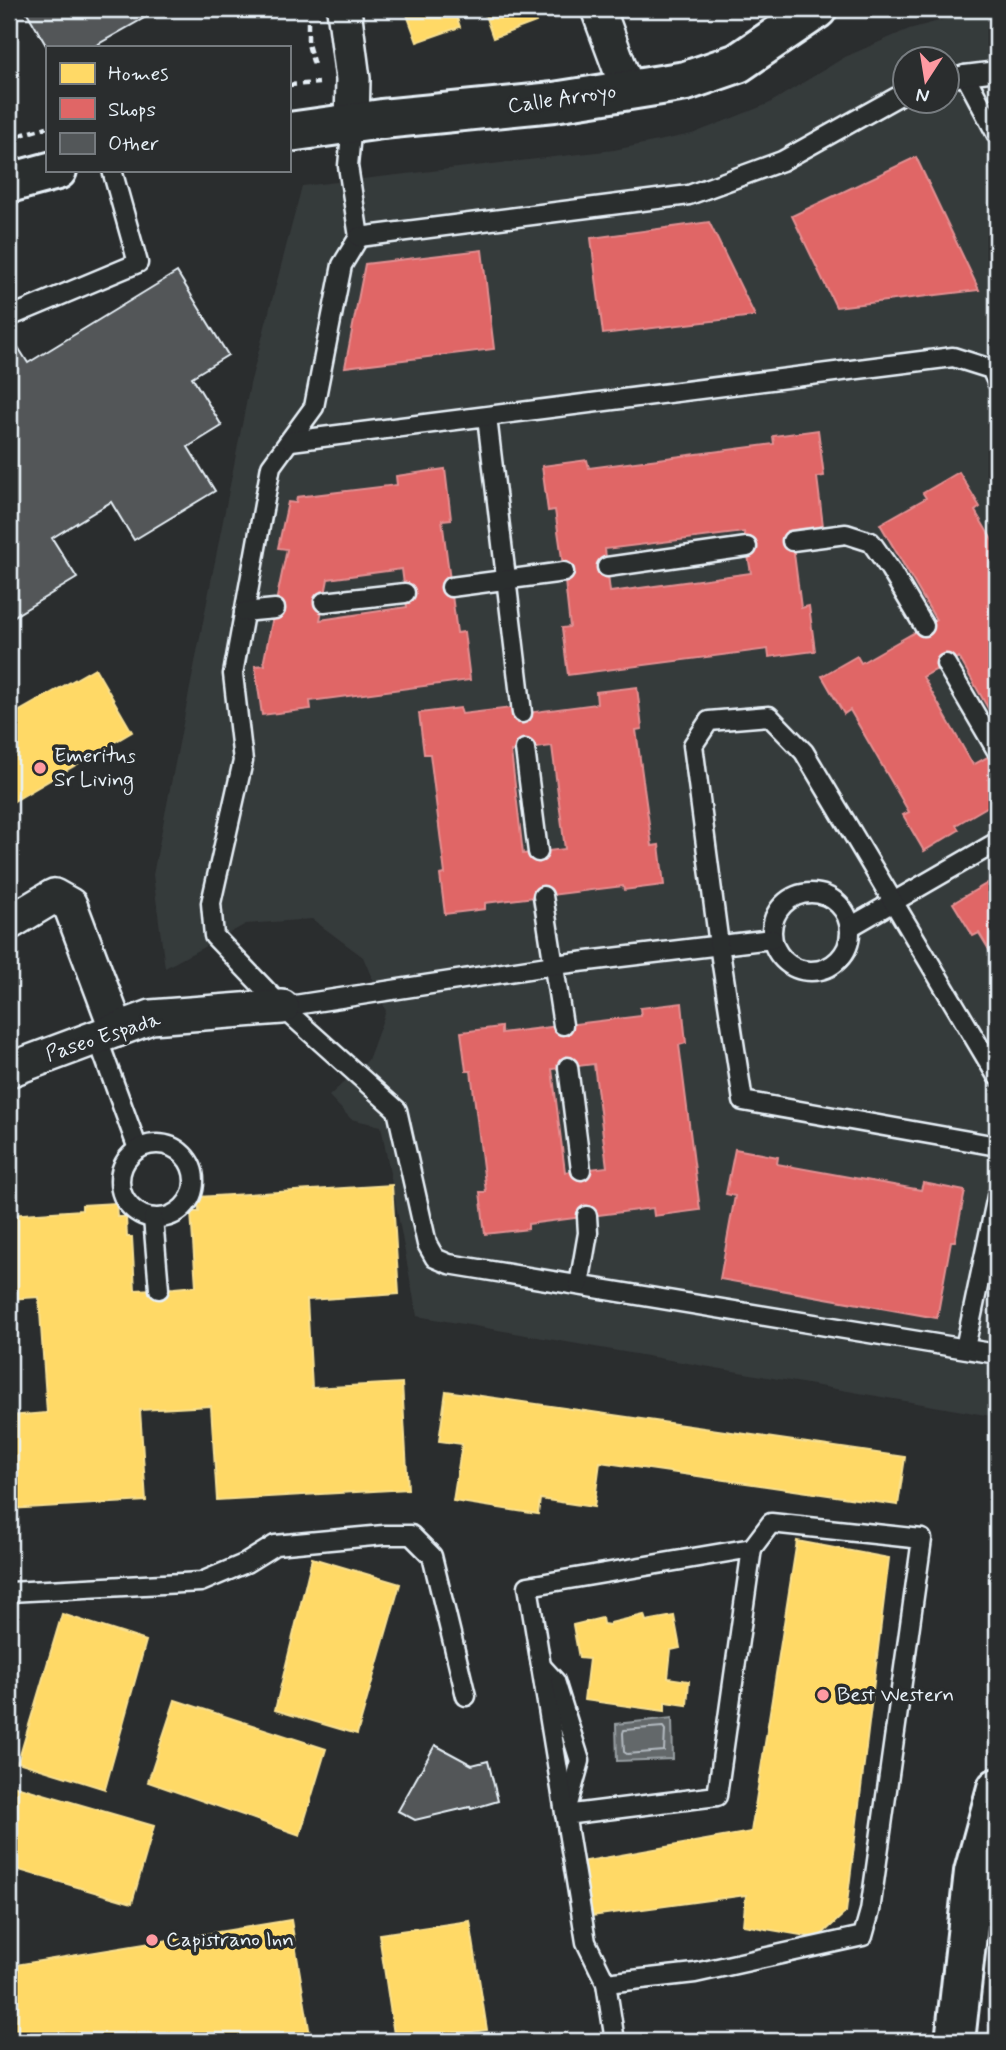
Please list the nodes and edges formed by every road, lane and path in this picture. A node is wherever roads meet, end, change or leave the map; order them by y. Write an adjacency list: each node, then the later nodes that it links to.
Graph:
1 (344, 9): 11 (street)
2 (598, 9): 9 (street)
3 (817, 9): 9 (main road, Calle Arroyo)
4 (997, 71): 5 (lane)
5 (965, 75): 6 (lane); 14 (lane)
6 (960, 76)
7 (318, 83): 8 (path)
8 (290, 85)
9 (628, 90): 11 (main road, Calle Arroyo)
10 (890, 101): 19 (lane)
11 (352, 123): 13 (main road, Calle Arroyo); 19 (lane)
12 (46, 127): 15 (path)
13 (290, 132)
14 (997, 135)
15 (9, 141)
16 (50, 172): 18 (main road)
17 (113, 172): 20 (lane)
18 (9, 183)
19 (359, 237): 23 (lane)
20 (9, 317)
21 (997, 382): 22 (lane)
22 (487, 417): 23 (lane); 28 (lane)
23 (291, 441): 33 (lane)
24 (792, 541): 34 (lane)
25 (747, 547): 26 (lane)
26 (607, 567)
27 (564, 572): 28 (lane)
28 (506, 580): 29 (lane); 36 (lane)
29 (450, 587)
30 (405, 593): 31 (lane)
31 (324, 602)
32 (275, 609): 33 (lane)
33 (244, 612): 48 (lane)
34 (924, 626)
35 (946, 664): 38 (lane)
36 (522, 713)
37 (525, 750): 40 (lane)
38 (997, 751)
39 (997, 842): 42 (lane)
40 (538, 852)
41 (544, 896): 47 (lane)
42 (895, 902): 44 (lane); 46 (lane); 53 (lane)
43 (9, 923): 50 (street)
44 (850, 927): 45 (lane); 45 (lane)
45 (772, 939): 46 (lane)
46 (719, 945): 47 (lane); 54 (lane)
47 (554, 965): 48 (lane); 49 (lane)
48 (282, 1007): 50 (street, Paseo Espada); 60 (lane)
49 (563, 1025)
50 (107, 1033): 52 (street, Paseo Espada); 55 (lane)
51 (568, 1067): 56 (lane)
52 (9, 1070)
53 (997, 1076)
54 (997, 1146)
55 (138, 1149): 59 (lane); 59 (lane)
56 (581, 1170)
57 (997, 1196): 62 (lane)
58 (587, 1216): 60 (lane)
59 (153, 1218): 61 (lane)
60 (579, 1286): 62 (lane)
61 (159, 1289)
62 (965, 1348): 63 (lane)
63 (997, 1354)
64 (752, 1548): 68 (lane); 68 (lane); 69 (lane)
65 (9, 1592): 66 (lane)
66 (466, 1696)
67 (997, 1788): 71 (main road)
68 (565, 1815): 69 (lane)
69 (606, 1983): 70 (lane)
70 (615, 2041)
71 (955, 2041)

